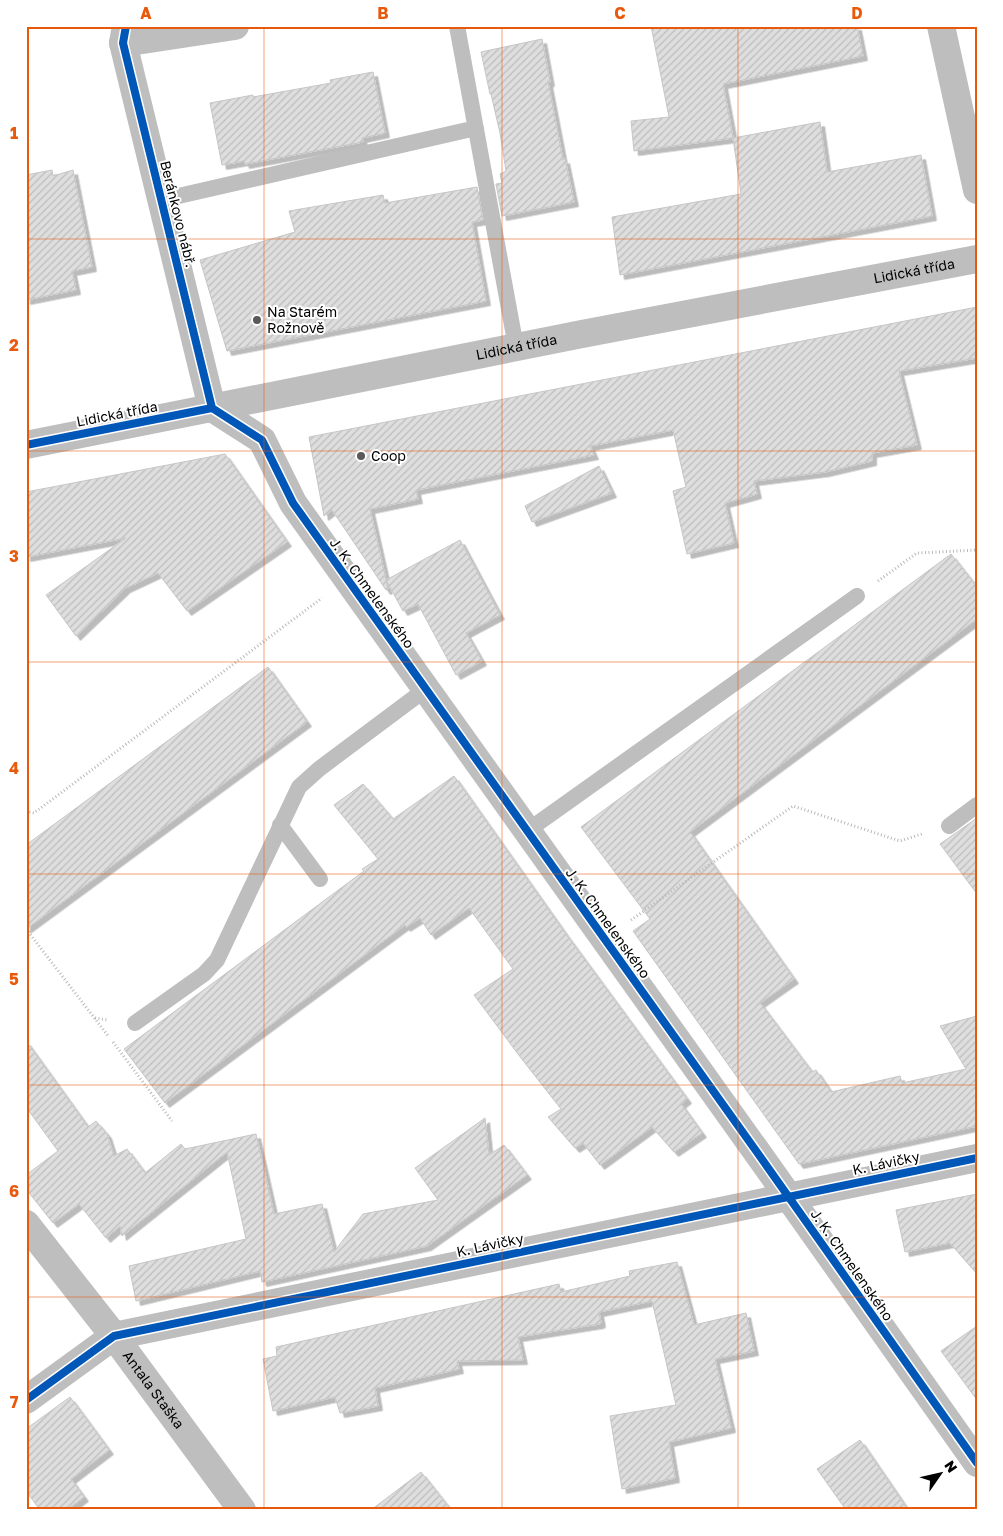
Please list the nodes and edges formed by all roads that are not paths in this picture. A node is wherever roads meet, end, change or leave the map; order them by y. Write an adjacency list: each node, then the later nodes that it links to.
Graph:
1 (235, 26): 4 (street)
2 (457, 26): 5 (lane)
3 (940, 26): 6 (street)
4 (125, 34): 7 (street, Beránkovo nábř.)
5 (476, 128): 7 (lane); 9 (lane)
6 (977, 190)
7 (161, 200): 10 (street, Beránkovo nábř.)
8 (977, 259): 9 (street, Lidická třída)
9 (516, 347): 10 (street, Lidická třída)
10 (212, 408): 11 (street, Lidická třída); 13 (street, J. K. Chmelenského)
11 (26, 445)
12 (857, 596): 17 (lane)
13 (426, 689): 15 (lane); 17 (street, J. K. Chmelenského)
14 (977, 805): 16 (lane)
15 (280, 825): 18 (lane); 19 (lane)
16 (949, 826)
17 (527, 831): 21 (street, J. K. Chmelenského)
18 (320, 879)
19 (135, 1023)
20 (977, 1158): 21 (street, K. Lávičky)
21 (788, 1196): 23 (street, K. Lávičky); 25 (street, J. K. Chmelenského)
22 (26, 1224): 23 (street, Antala Staška)
23 (114, 1336): 24 (street, K. Lávičky); 26 (street, Antala Staška)
24 (26, 1400)
25 (977, 1463)
26 (242, 1510)

